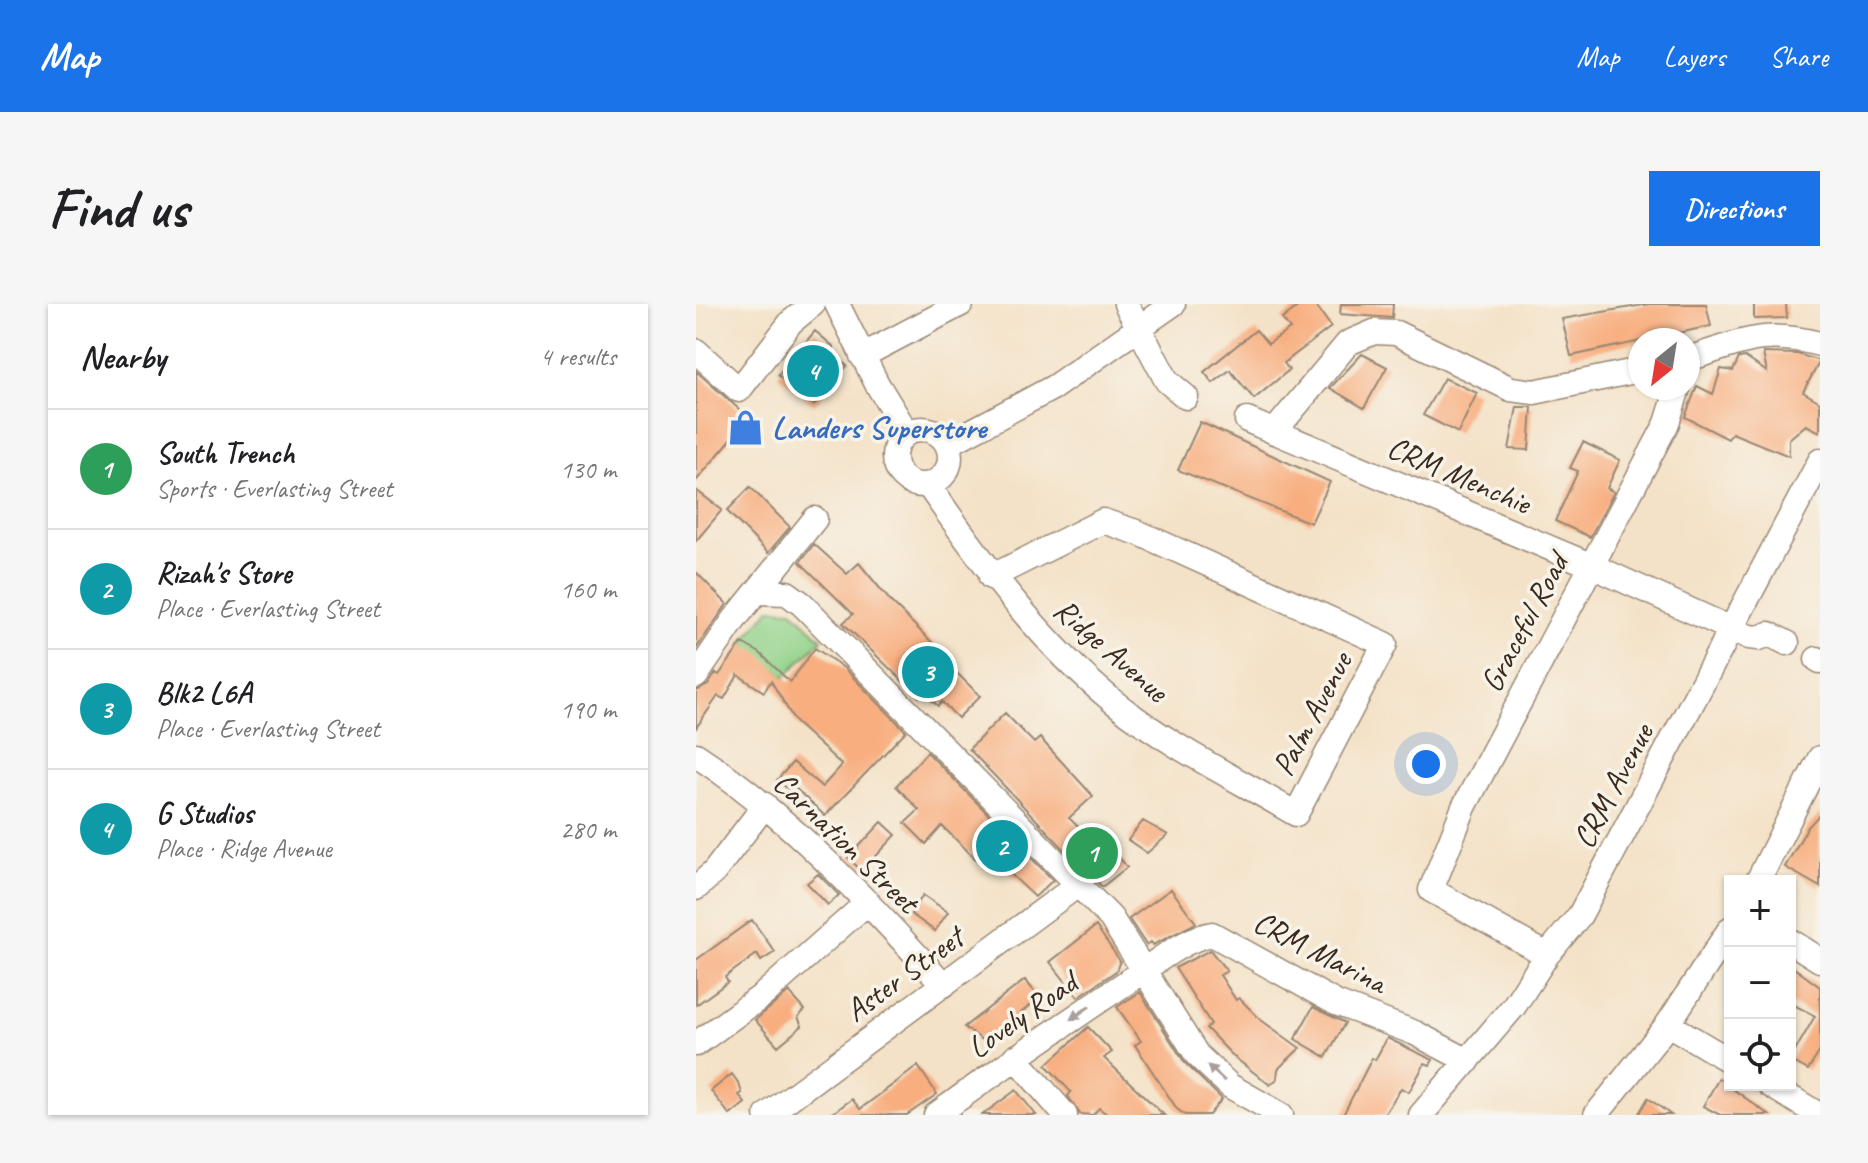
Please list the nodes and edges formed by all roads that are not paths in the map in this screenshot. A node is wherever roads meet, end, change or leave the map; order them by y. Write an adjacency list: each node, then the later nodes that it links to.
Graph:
1 (813, 304): 6 (street)
2 (837, 304): 12 (street)
3 (961, 304): 12 (street)
4 (1126, 304): 7 (street)
5 (1173, 304): 7 (street)
6 (786, 313): 9 (street); 11 (street)
7 (1141, 327): 14 (street); 19 (street)
8 (1820, 344): 10 (street)
9 (696, 351)
10 (1700, 355)
11 (782, 356)
12 (862, 356): 18 (street)
13 (1628, 372): 17 (street)
14 (1186, 397)
15 (1674, 400): 23 (street, Graceful Road)
16 (1247, 420): 17 (street, CRM Menchie)
17 (1274, 432): 23 (street, CRM Menchie)
18 (907, 433): 19 (street); 21 (street)
19 (948, 444): 21 (street)
20 (1820, 461): 26 (street, CRM Avenue)
21 (928, 485): 24 (street, Ridge Avenue)
22 (815, 519): 25 (street)
23 (1590, 565): 26 (street, CRM Menchie); 40 (street, Graceful Road)
24 (991, 577): 33 (street, Ridge Avenue); 33 (street, Palm Avenue)
25 (758, 592): 28 (street); 35 (street)
26 (1733, 630): 27 (street, CRM Menchie); 40 (street, CRM Avenue)
27 (1787, 643)
28 (696, 676)
29 (696, 755): 31 (street, Carnation Street)
30 (1820, 758): 32 (street)
31 (765, 805): 36 (street); 37 (street, Carnation Street)
32 (1810, 810): 34 (street)
33 (1296, 814)
34 (1762, 875)
35 (1079, 884): 42 (street); 43 (street, Aster Street)
36 (696, 888)
37 (868, 902): 43 (street, Carnation Street); 45 (street)
38 (1724, 938): 44 (street)
39 (1796, 945): 41 (street)
40 (1547, 955): 48 (street, CRM Avenue)
41 (1820, 960)
42 (1145, 970): 46 (street, Lovely Road, one-way to 46); 48 (street, CRM Marina); 53 (street, one-way to 42)
43 (944, 985): 50 (street, Aster Street)
44 (1668, 1024): 47 (street); 55 (street)
45 (696, 1044)
46 (1015, 1057): 51 (street, Lovely Road); 52 (street)
47 (1724, 1057)
48 (1468, 1061): 54 (street, CRM Avenue)
49 (1780, 1091): 56 (street)
50 (767, 1115)
51 (936, 1115)
52 (1065, 1115)
53 (1281, 1115)
54 (1421, 1115)
55 (1596, 1115)
56 (1819, 1115)

